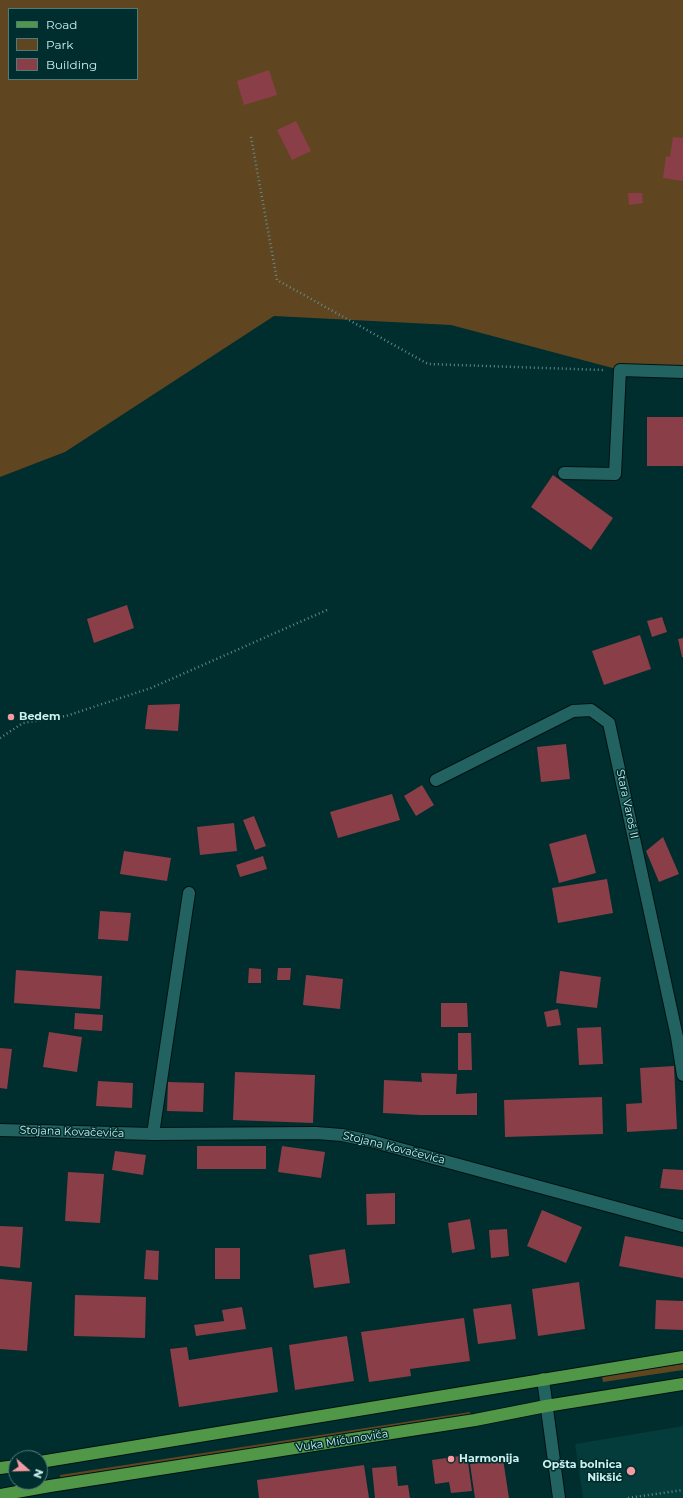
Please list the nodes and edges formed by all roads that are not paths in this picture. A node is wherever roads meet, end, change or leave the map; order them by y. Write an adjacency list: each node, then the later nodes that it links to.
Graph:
1 (683, 372): 2 (street)
2 (564, 473)
3 (436, 780): 5 (street, Stara Varoš II)
4 (189, 893): 7 (street)
5 (683, 1075)
6 (0, 1130): 7 (street, Stojana Kovačevića)
7 (152, 1134): 8 (street, Stojana Kovačevića)
8 (683, 1226)
9 (683, 1357): 10 (main road)
10 (543, 1380): 12 (street); 13 (main road)
11 (683, 1384): 12 (main road, Vuka Mićunovića)
12 (546, 1406): 14 (main road, Vuka Mićunovića); 15 (street)
13 (48, 1461)
14 (0, 1495)
15 (559, 1498)

